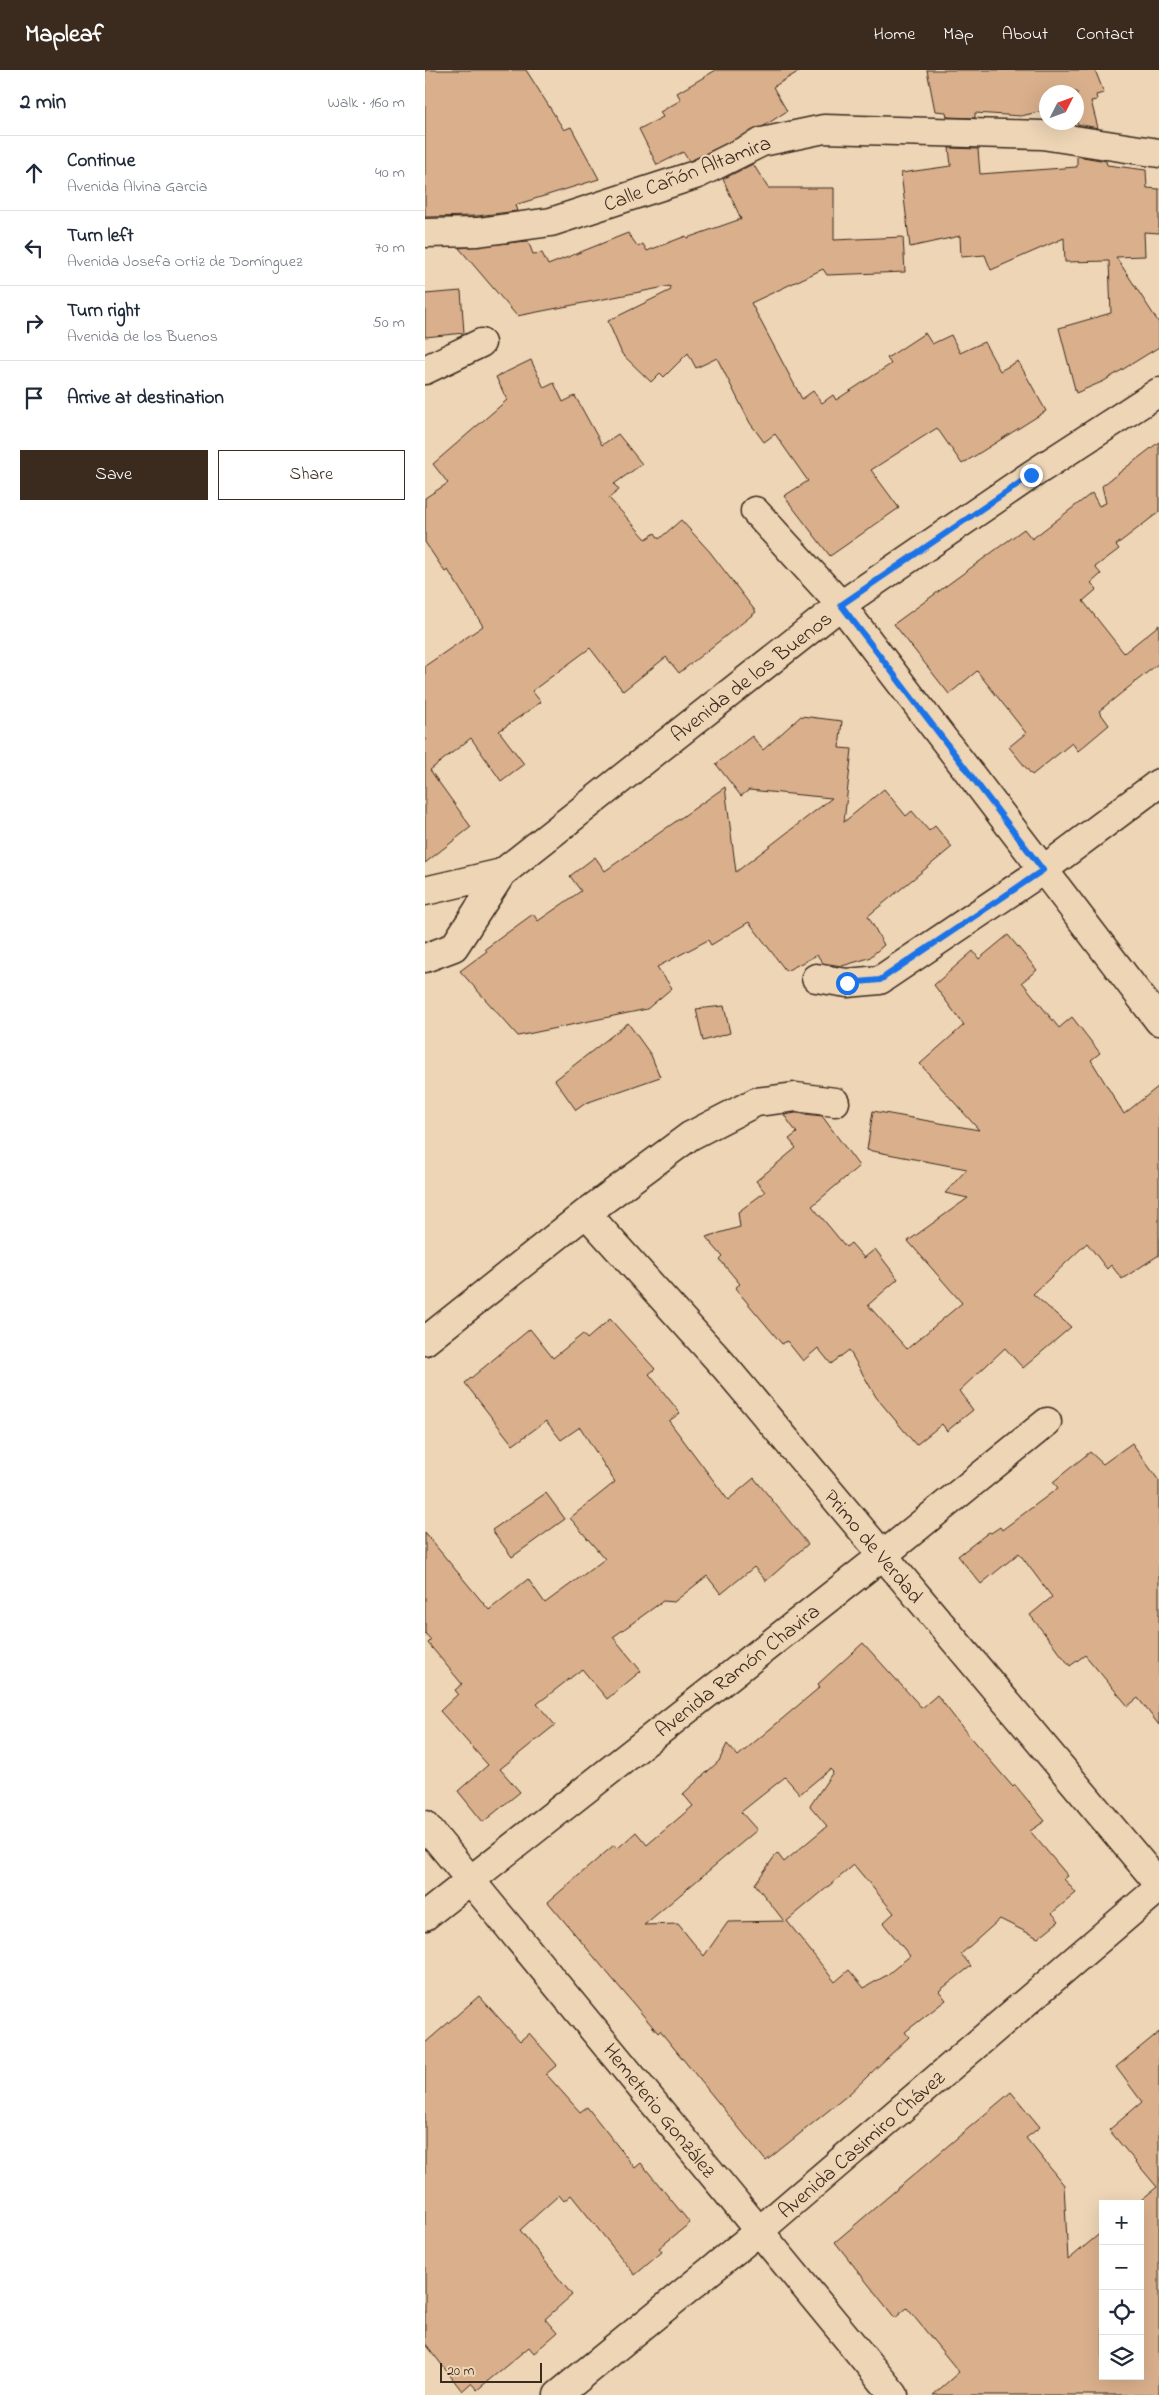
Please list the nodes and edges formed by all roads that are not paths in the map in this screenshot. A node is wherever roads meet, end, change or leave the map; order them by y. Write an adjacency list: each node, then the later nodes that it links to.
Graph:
1 (1159, 153): 2 (street, Calle Cañón Altamira)
2 (425, 233)
3 (481, 344): 4 (street)
4 (425, 370)
5 (1159, 392): 7 (street, Avenida de los Buenos)
6 (755, 511): 7 (street)
7 (841, 605): 9 (street); 10 (street, Avenida de los Buenos)
8 (1159, 783): 9 (street)
9 (1043, 870): 13 (street); 14 (street)
10 (502, 873): 11 (street, Avenida de los Buenos); 12 (street, Avenida de los Buenos)
11 (425, 891)
12 (425, 958)
13 (816, 978)
14 (1159, 1021)
15 (835, 1102): 16 (street)
16 (585, 1212): 17 (street); 19 (street, Primo de Verdad)
17 (425, 1341)
18 (1047, 1422): 19 (street, Avenida Ramón Chavira)
19 (882, 1556): 21 (street, Avenida Ramón Chavira); 22 (street, Primo de Verdad)
20 (425, 1825): 21 (street, Hemeterio González)
21 (470, 1880): 23 (street, Avenida Ramón Chavira); 24 (street, Hemeterio González)
22 (1159, 1886): 24 (street, Avenida Casimiro Chávez)
23 (425, 1916)
24 (759, 2231): 25 (street, Avenida Casimiro Chávez); 26 (street, Hemeterio González)
25 (558, 2395)
26 (894, 2395)

